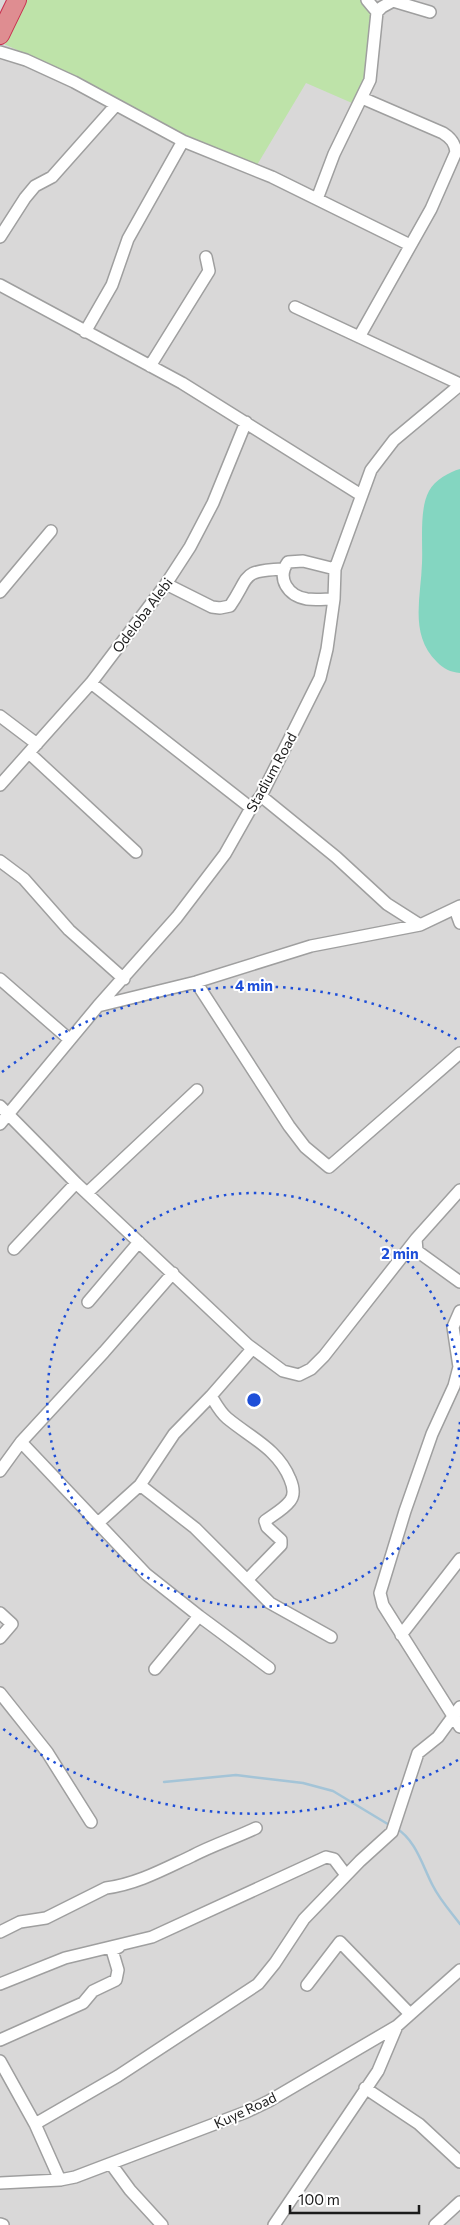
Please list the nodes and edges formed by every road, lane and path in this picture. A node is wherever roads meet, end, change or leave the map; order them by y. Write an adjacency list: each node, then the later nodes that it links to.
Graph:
1 (17, 0): 5 (highway)
2 (367, 0): 3 (street)
3 (377, 12): 4 (street); 7 (street)
4 (430, 12)
5 (0, 35)
6 (0, 52): 8 (street)
7 (362, 98): 10 (street); 12 (street)
8 (116, 105): 9 (street); 11 (street)
9 (183, 141): 10 (street); 16 (street)
10 (317, 199): 12 (street)
11 (0, 237)
12 (410, 245): 17 (street)
13 (206, 257): 18 (street)
14 (0, 285): 16 (street)
15 (295, 307): 17 (street)
16 (86, 332): 18 (street)
17 (359, 337): 19 (street)
18 (150, 366): 20 (street)
19 (460, 384): 21 (street, Stadium Road)
20 (246, 422): 21 (street); 25 (street, Odeloba Alebi)
21 (361, 495): 24 (street, Stadium Road)
22 (51, 531): 26 (street)
23 (283, 569): 24 (street); 25 (street); 27 (street)
24 (336, 569): 27 (street, Stadium Road)
25 (166, 584): 28 (street, Odeloba Alebi)
26 (0, 592)
27 (334, 599): 33 (street, Stadium Road)
28 (91, 683): 30 (street, Odeloba Alebi); 34 (street)
29 (0, 716): 30 (street)
30 (37, 744): 31 (street, Odeloba Alebi)
31 (29, 753): 32 (street, Odeloba Alebi); 35 (street)
32 (0, 784)
33 (261, 796): 34 (street, Stadium Road); 39 (street)
34 (251, 808): 41 (street, Stadium Road)
35 (136, 852)
36 (0, 860): 41 (street)
37 (457, 907): 38 (street); 39 (street)
38 (460, 923)
39 (420, 925): 42 (street)
40 (0, 979): 44 (street)
41 (124, 979): 43 (street, Stadium Road)
42 (196, 982): 43 (street); 45 (street)
43 (98, 1006): 44 (street, Stadium Road)
44 (69, 1040): 47 (street, Stadium Road)
45 (460, 1053)
46 (197, 1090): 50 (street)
47 (2, 1115): 48 (street)
48 (76, 1183): 50 (street); 53 (street)
49 (460, 1190): 51 (street)
50 (87, 1193): 52 (street)
51 (416, 1239): 55 (street); 58 (street)
52 (139, 1242): 54 (street); 56 (street)
53 (14, 1249)
54 (173, 1274): 58 (street); 61 (street)
55 (460, 1282)
56 (88, 1302)
57 (460, 1311): 59 (street)
58 (252, 1348): 60 (street)
59 (457, 1388): 69 (street)
60 (211, 1396): 63 (street); 66 (street)
61 (21, 1442): 62 (street); 64 (street)
62 (0, 1472)
63 (140, 1485): 64 (street); 66 (street)
64 (98, 1523): 68 (street)
65 (460, 1559): 69 (street)
66 (247, 1580): 70 (street)
67 (0, 1613): 71 (street)
68 (199, 1616): 72 (street); 73 (street)
69 (401, 1635): 75 (street)
70 (331, 1637)
71 (0, 1638)
72 (269, 1668)
73 (155, 1669)
74 (0, 1692): 77 (street)
75 (457, 1711): 76 (street); 79 (street)
76 (460, 1727)
77 (91, 1822)
78 (256, 1828): 80 (street)
79 (346, 1875): 81 (street); 90 (street)
80 (0, 1932)
81 (131, 1943): 83 (street); 87 (street)
82 (460, 1970): 85 (street, Kuye Road)
83 (0, 1984)
84 (307, 1985): 85 (street)
85 (410, 2014): 86 (street, Kuye Road)
86 (397, 2026): 89 (street); 92 (street, Kuye Road)
87 (0, 2040)
88 (0, 2061): 90 (street)
89 (365, 2088): 91 (street); 97 (street)
90 (35, 2124): 93 (street)
91 (460, 2162)
92 (111, 2164): 93 (street, Kuye Road); 96 (street)
93 (60, 2180): 94 (street, Kuye Road)
94 (0, 2182)
95 (460, 2202): 98 (street)
96 (162, 2225)
97 (274, 2225)
98 (435, 2225)

